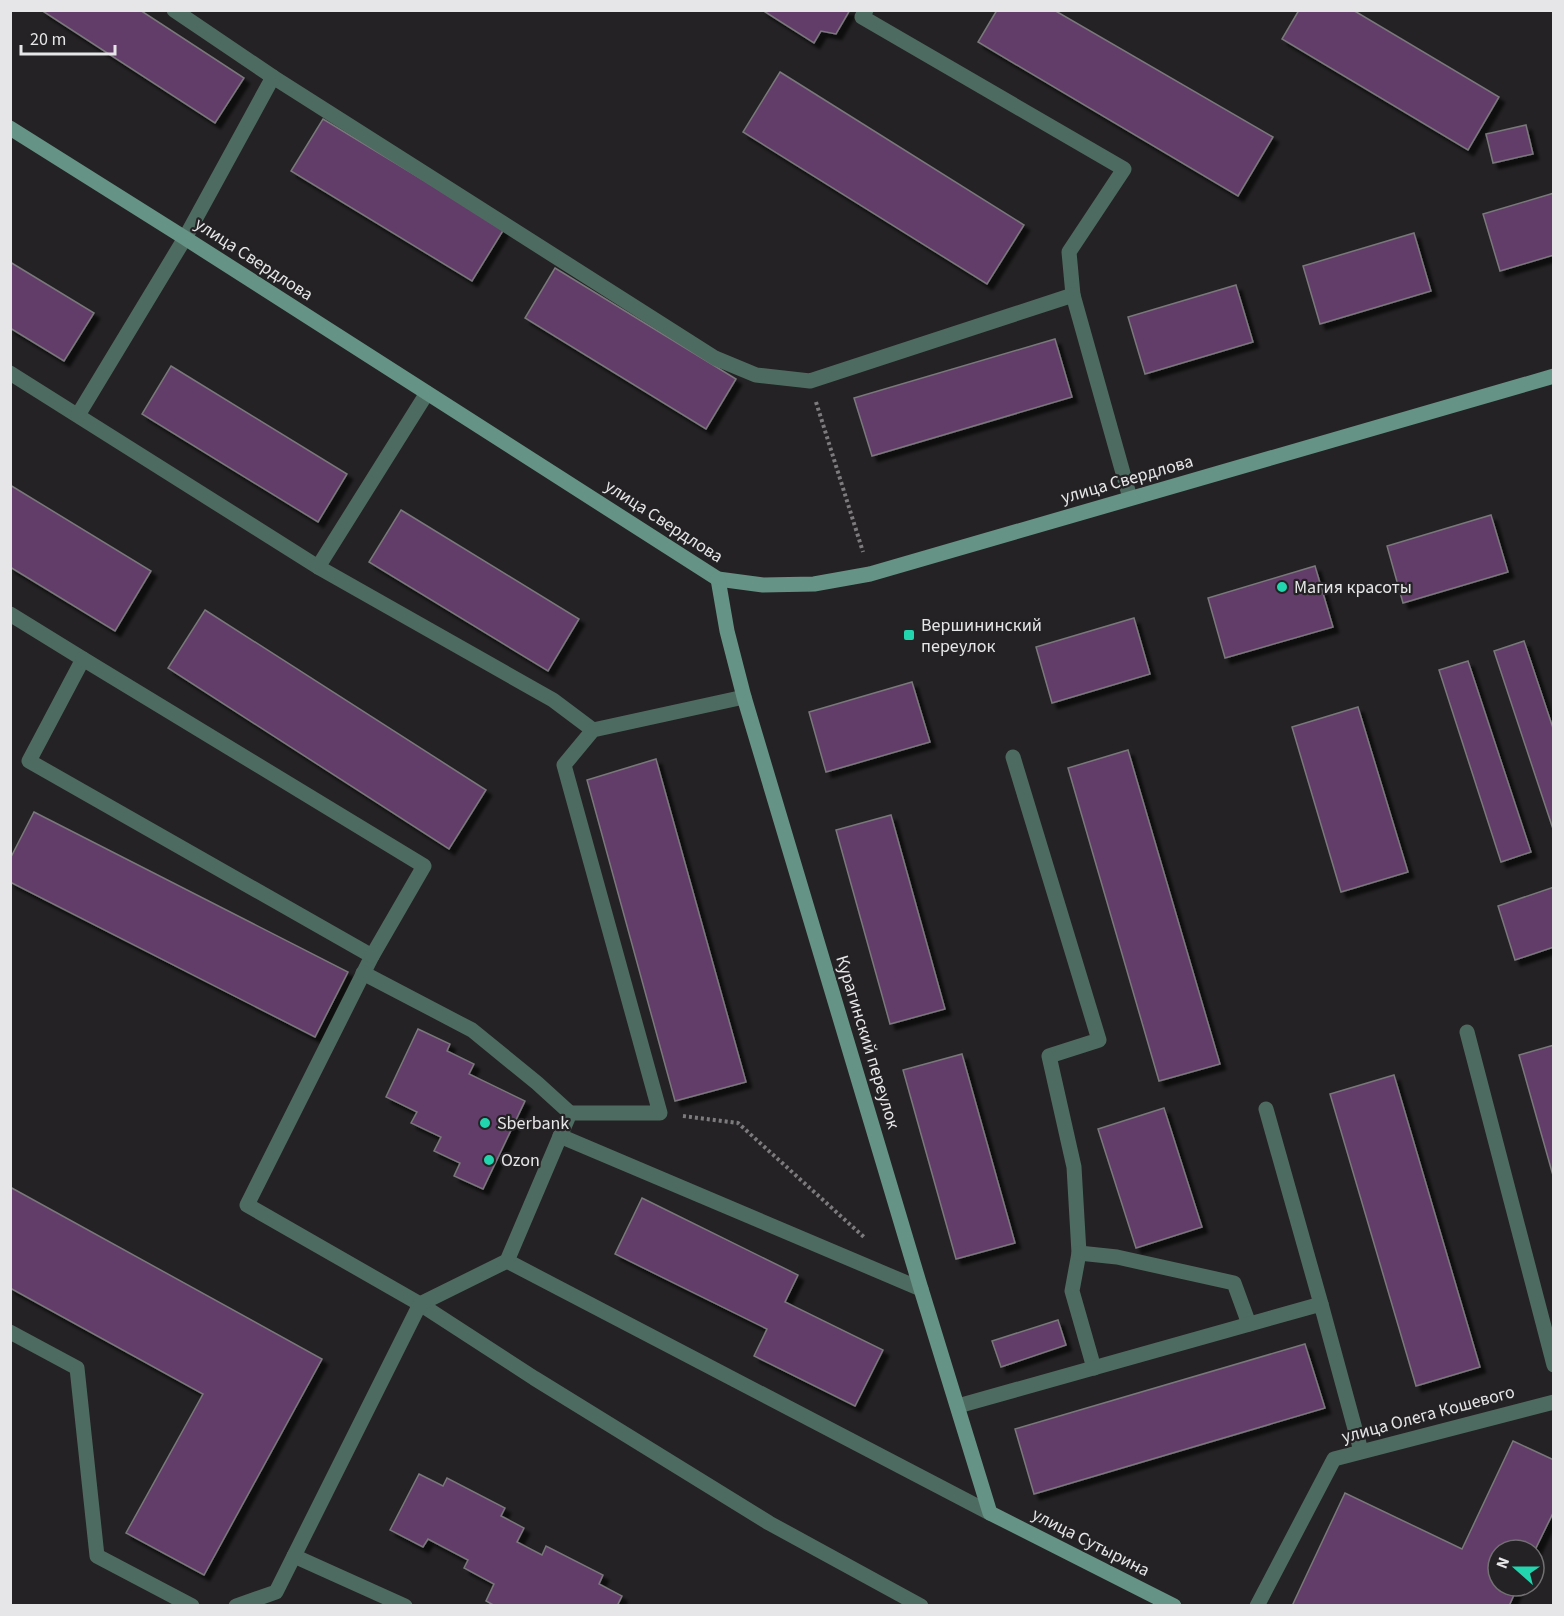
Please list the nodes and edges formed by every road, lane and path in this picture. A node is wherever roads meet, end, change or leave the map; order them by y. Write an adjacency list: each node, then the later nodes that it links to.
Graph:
1 (174, 10): 3 (street)
2 (866, 10): 6 (street)
3 (273, 77): 5 (street); 9 (street)
4 (10, 128): 5 (street, улица Свердлова)
5 (185, 238): 10 (street, улица Свердлова); 11 (street)
6 (1073, 295): 9 (street); 12 (street)
7 (10, 372): 11 (street)
8 (1554, 376): 12 (street, улица Свердлова)
9 (810, 381): 14 (path)
10 (427, 393): 13 (street); 15 (street, улица Свердлова)
11 (78, 415): 13 (street)
12 (1130, 498): 14 (street, улица Свердлова)
13 (318, 567): 19 (street)
14 (870, 574): 15 (street, улица Свердлова)
15 (718, 579): 18 (street, Курагинский переулок)
16 (10, 614): 17 (street)
17 (84, 659): 21 (street); 21 (street)
18 (744, 697): 19 (street); 31 (street, Курагинский переулок)
19 (593, 730): 26 (street)
20 (1013, 757): 29 (street)
21 (372, 956): 22 (street)
22 (363, 973): 25 (street); 32 (street)
23 (1467, 1032): 36 (street)
24 (1266, 1109): 33 (street)
25 (570, 1113): 26 (street); 27 (street)
26 (660, 1113): 28 (path)
27 (560, 1136): 30 (street); 31 (street)
28 (869, 1241)
29 (1079, 1253): 34 (street); 37 (street)
30 (507, 1261): 32 (street); 41 (street)
31 (921, 1288): 39 (street, Курагинский переулок)
32 (420, 1304): 42 (street); 46 (street)
33 (1321, 1304): 34 (street); 40 (street)
34 (1249, 1324): 37 (street)
35 (10, 1332): 43 (street)
36 (1554, 1365)
37 (1094, 1368): 39 (street)
38 (1554, 1402): 40 (street, улица Олега Кошевого)
39 (958, 1406): 41 (street, Курагинский переулок)
40 (1361, 1451): 48 (street, улица Олега Кошевого)
41 (990, 1513): 47 (street, улица Сутырина)
42 (294, 1556): 44 (street); 45 (street)
43 (192, 1605)
44 (236, 1605)
45 (405, 1605)
46 (921, 1605)
47 (1174, 1605)
48 (1257, 1605)

